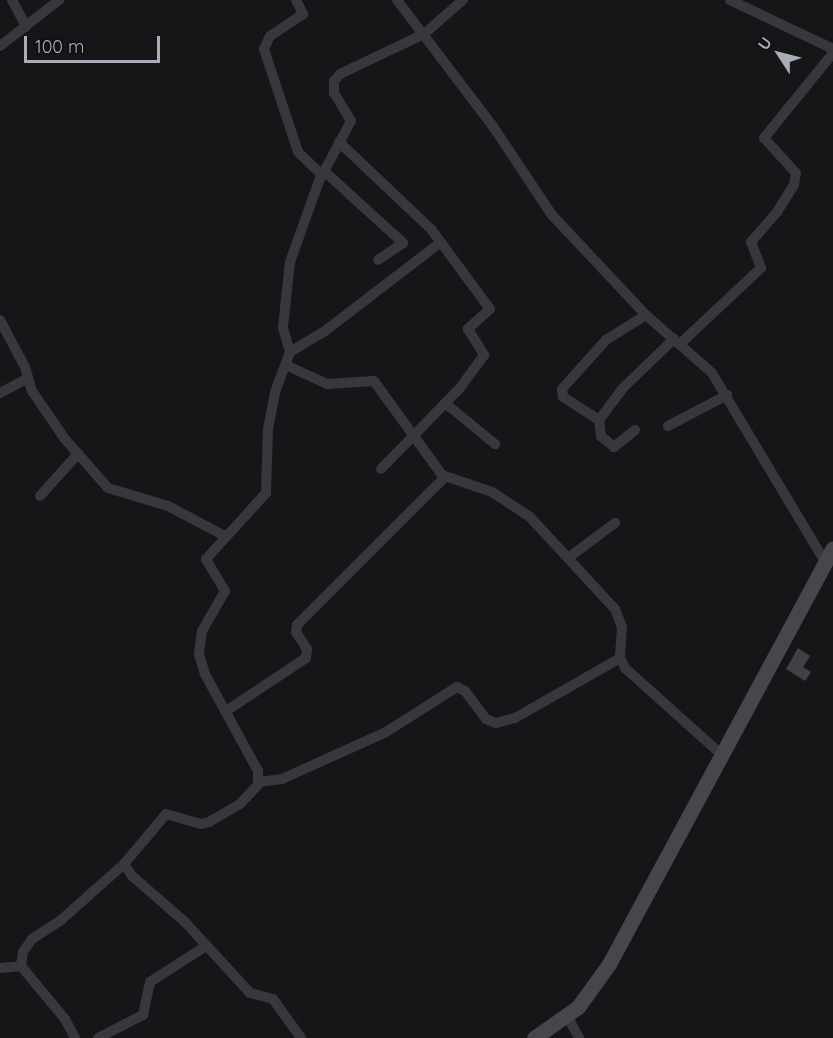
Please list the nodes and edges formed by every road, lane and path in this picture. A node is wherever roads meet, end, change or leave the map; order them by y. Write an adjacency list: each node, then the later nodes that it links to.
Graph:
1 (12, 0): 7 (street)
2 (59, 0): 7 (street)
3 (296, 0): 12 (street)
4 (397, 0): 8 (street)
5 (463, 0): 8 (street)
6 (730, 0): 10 (street)
7 (26, 26): 9 (street)
8 (424, 34): 11 (street); 15 (street)
9 (0, 46)
10 (833, 51): 17 (street)
11 (339, 142): 12 (street); 13 (street)
12 (323, 173): 14 (street); 18 (street)
13 (441, 242): 18 (street); 23 (street)
14 (378, 260)
15 (646, 315): 17 (street); 24 (street)
16 (2, 328): 20 (street)
17 (677, 341): 22 (street); 24 (street)
18 (290, 352): 19 (street)
19 (288, 366): 27 (street); 34 (street)
20 (26, 379): 21 (street); 29 (street)
21 (0, 393)
22 (727, 395): 25 (street); 37 (street)
23 (445, 403): 27 (street); 28 (street)
24 (599, 420): 26 (street)
25 (668, 426)
26 (635, 430)
27 (413, 436): 30 (street); 31 (street)
28 (495, 444)
29 (78, 454): 32 (street); 34 (street)
30 (381, 469)
31 (445, 477): 36 (street); 39 (street)
32 (40, 496)
33 (615, 523): 36 (street)
34 (225, 536): 39 (street)
35 (833, 548): 37 (street)
36 (568, 558): 38 (street)
37 (825, 562): 40 (street)
38 (620, 658): 40 (street); 41 (street)
39 (226, 711): 41 (street)
40 (722, 755): 46 (street)
41 (260, 782): 42 (street)
42 (124, 864): 43 (street); 44 (street)
43 (206, 946): 48 (street); 49 (street)
44 (21, 966): 45 (street); 47 (street)
45 (0, 968)
46 (567, 1016): 50 (street); 51 (street)
47 (75, 1038)
48 (98, 1038)
49 (301, 1038)
50 (534, 1038)
51 (579, 1038)

